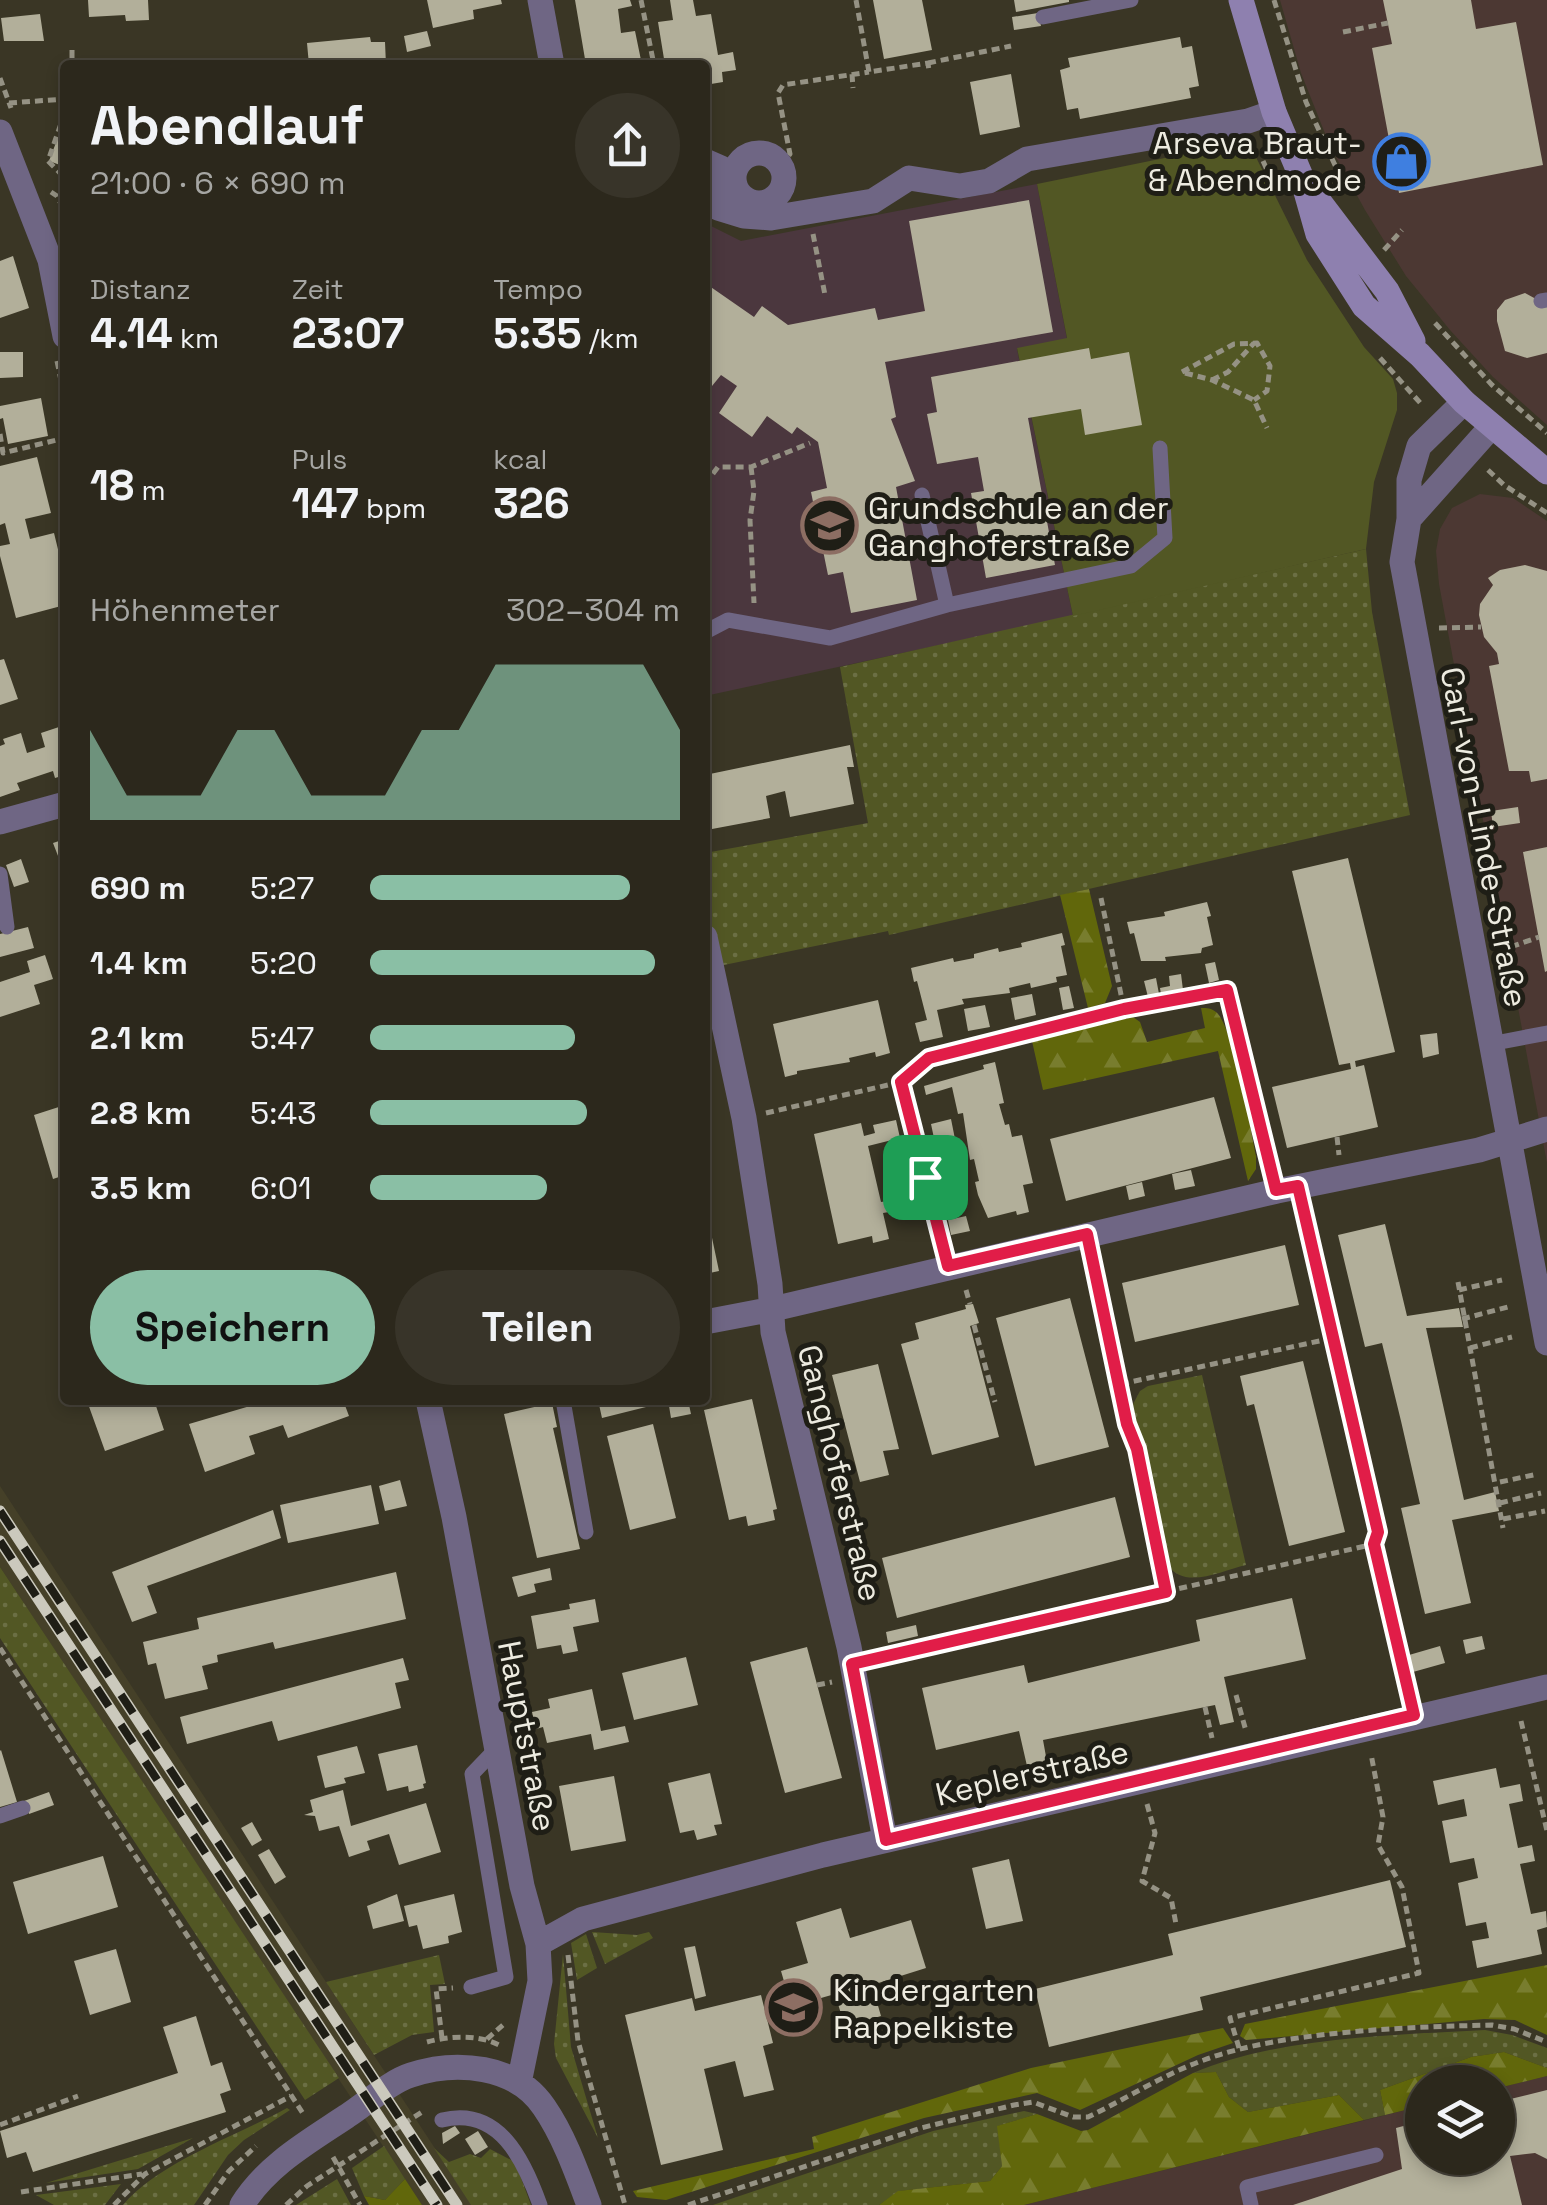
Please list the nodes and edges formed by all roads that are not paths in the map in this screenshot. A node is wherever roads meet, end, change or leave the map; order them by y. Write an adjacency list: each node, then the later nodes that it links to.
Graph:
1 (540, 0): 5 (street)
2 (1131, 0): 4 (lane)
3 (1241, 0): 6 (main road)
4 (1044, 17)
5 (551, 60)
6 (1274, 112): 9 (street); 11 (main road)
7 (0, 132): 10 (street)
8 (715, 183): 9 (street); 9 (street)
9 (769, 210)
10 (60, 311)
11 (1464, 402): 12 (main road); 16 (street, Carl-von-Linde-Straße)
12 (1492, 426): 14 (main road); 16 (street)
13 (1160, 448): 17 (lane)
14 (1547, 472)
15 (922, 495): 17 (lane)
16 (1409, 519): 25 (street, Carl-von-Linde-Straße)
17 (947, 605): 18 (lane)
18 (710, 629)
19 (60, 805): 20 (street)
20 (0, 822)
21 (0, 874): 22 (lane)
22 (7, 927)
23 (710, 960): 28 (street, Ganghoferstraße)
24 (1547, 1033): 25 (lane)
25 (1490, 1044): 27 (street, Carl-von-Linde-Straße)
26 (1547, 1129): 27 (street)
27 (1508, 1140): 28 (street); 30 (street, Carl-von-Linde-Straße)
28 (772, 1309): 29 (street); 38 (street, Ganghoferstraße)
29 (710, 1321)
30 (1547, 1343)
31 (429, 1405): 35 (street, Hauptstraße)
32 (563, 1405): 33 (lane)
33 (586, 1532)
34 (1547, 1686): 38 (street, Keplerstraße)
35 (496, 1749): 39 (street, Hauptstraße); 40 (lane)
36 (24, 1808): 37 (lane)
37 (0, 1816)
38 (886, 1840): 39 (street, Keplerstraße)
39 (538, 1944): 41 (street, Hauptstraße)
40 (471, 1986)
41 (518, 2084): 44 (street); 46 (street)
42 (442, 2120): 45 (lane)
43 (1376, 2155): 47 (lane)
44 (242, 2205)
45 (540, 2205)
46 (589, 2205)
47 (1251, 2205)

